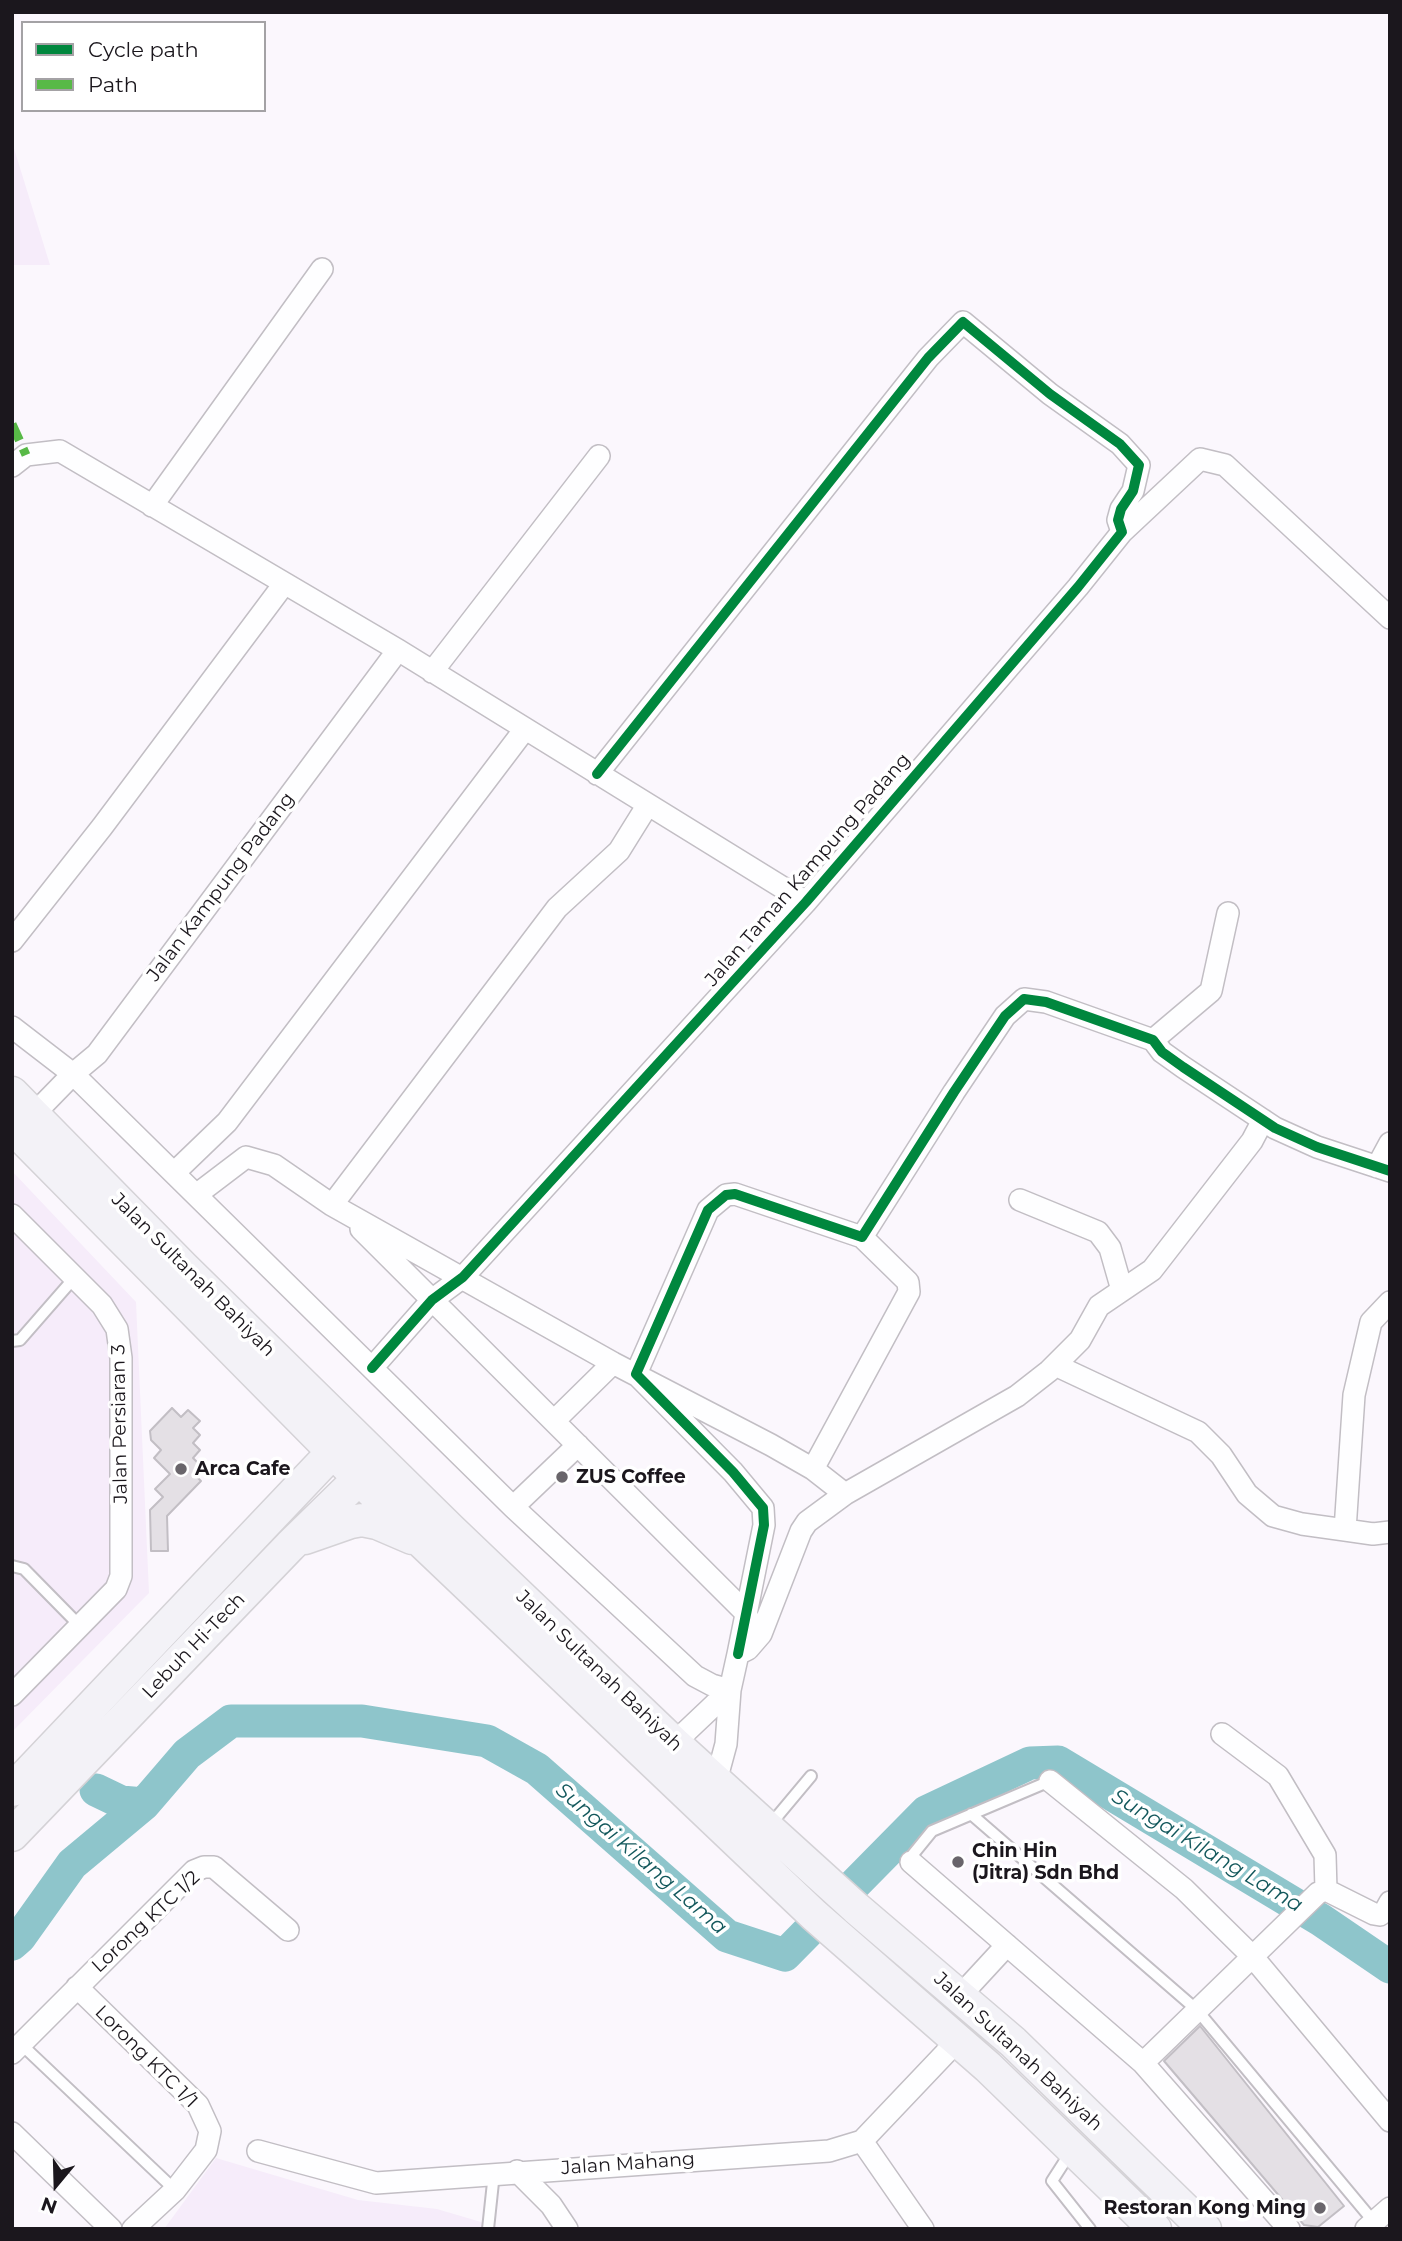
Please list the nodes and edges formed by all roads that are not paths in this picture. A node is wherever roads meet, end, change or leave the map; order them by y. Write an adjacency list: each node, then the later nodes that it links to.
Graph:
1 (322, 269): 4 (street)
2 (599, 456): 9 (street)
3 (12, 466): 4 (street)
4 (152, 506): 6 (street)
5 (1122, 532): 7 (street); 11 (street, Jalan Taman Kampung Padang); 13 (street, Jalan Taman Kampung Padang)
6 (284, 584): 8 (street); 15 (street)
7 (1390, 618)
8 (398, 650): 9 (street); 18 (street, Jalan Kampung Padang)
9 (432, 672): 10 (street)
10 (525, 729): 11 (street); 23 (street)
11 (597, 775): 12 (street)
12 (647, 806): 13 (street); 26 (street)
13 (806, 902): 30 (street, Jalan Taman Kampung Padang)
14 (1228, 914): 17 (street)
15 (12, 941)
16 (12, 1027): 18 (street)
17 (1153, 1040): 20 (street); 28 (street)
18 (73, 1074): 19 (street, Jalan Kampung Padang); 23 (street)
19 (20, 1111): 39 (main road, Jalan Sultanah Bahiyah); 41 (main road, Jalan Sultanah Bahiyah)
20 (1263, 1120): 22 (street); 31 (street)
21 (1390, 1143): 22 (street)
22 (1383, 1169)
23 (174, 1173): 24 (street)
24 (196, 1195): 26 (street); 37 (street)
25 (1020, 1200): 31 (street)
26 (338, 1209): 30 (street); 32 (street)
27 (12, 1215): 29 (street, Jalan Persiaran 3)
28 (862, 1237): 38 (street); 44 (street)
29 (75, 1277): 34 (lane); 54 (street, Jalan Persiaran 3)
30 (463, 1278): 32 (street, Jalan Taman Kampung Padang); 35 (street)
31 (1122, 1290): 36 (street)
32 (432, 1300): 37 (street, Jalan Taman Kampung Padang); 40 (street)
33 (1390, 1302): 48 (street)
34 (12, 1341)
35 (613, 1363): 38 (street); 40 (street)
36 (1055, 1365): 45 (street); 48 (street)
37 (372, 1368): 46 (street)
38 (636, 1374): 44 (street); 53 (street)
39 (295, 1413): 41 (main road, Jalan Sultanah Bahiyah); 47 (main road)
40 (554, 1421): 42 (street)
41 (343, 1442): 43 (main road, Jalan Sultanah Bahiyah); 47 (main road, Lebuh Hi-Tech)
42 (578, 1446): 46 (street); 53 (street)
43 (370, 1469): 50 (main road, Jalan Sultanah Bahiyah); 51 (main road, Lebuh Hi-Tech); 59 (main road, Jalan Sultanah Bahiyah)
44 (813, 1469): 45 (street)
45 (845, 1494): 55 (street)
46 (513, 1507): 56 (street)
47 (267, 1522): 63 (main road, Lebuh Hi-Tech)
48 (1345, 1530): 49 (street)
49 (1390, 1532)
50 (423, 1543): 51 (main road); 76 (main road, Jalan Sultanah Bahiyah)
51 (290, 1546): 66 (main road, Lebuh Hi-Tech)
52 (12, 1566): 54 (lane)
53 (747, 1614): 55 (street)
54 (80, 1626): 57 (street)
55 (738, 1654): 56 (street)
56 (730, 1689): 59 (street); 61 (street)
57 (12, 1695)
58 (1222, 1734): 68 (street)
59 (674, 1743): 61 (main road, Jalan Sultanah Bahiyah)
60 (811, 1776): 65 (lane)
61 (716, 1781): 65 (main road, Jalan Sultanah Bahiyah)
62 (1050, 1781): 64 (lane); 72 (street)
63 (12, 1790)
64 (971, 1814): 67 (lane); 75 (lane)
65 (768, 1827): 74 (main road, Jalan Sultanah Bahiyah)
66 (12, 1835)
67 (911, 1862): 71 (street)
68 (1319, 1894): 69 (street); 72 (street)
69 (1390, 1902)
70 (288, 1930): 73 (street, Lorong KTC 1/2)
71 (1007, 1945): 74 (street); 78 (street)
72 (1252, 1956): 75 (street); 79 (street)
73 (77, 1987): 77 (street, Lorong KTC 1/2); 86 (street, Lorong KTC 1/1)
74 (959, 1997): 95 (main road, Jalan Sultanah Bahiyah)
75 (1197, 2010): 78 (street); 87 (lane)
76 (958, 2040): 81 (street, Jalan Mahang); 82 (main road, Jalan Sultanah Bahiyah)
77 (17, 2048): 86 (lane)
78 (1143, 2063): 96 (street)
79 (1390, 2121)
80 (12, 2133): 88 (street)
81 (862, 2141): 84 (street, Jalan Mahang); 92 (street)
82 (1073, 2147): 93 (lane); 94 (main road, Jalan Sultanah Bahiyah)
83 (258, 2151): 85 (street, Jalan Mahang)
84 (517, 2171): 85 (street, Jalan Mahang); 91 (street)
85 (494, 2173): 90 (lane)
86 (175, 2190): 89 (street)
87 (1377, 2220)
88 (111, 2229)
89 (133, 2229)
90 (488, 2229)
91 (567, 2229)
92 (923, 2229)
93 (1090, 2229)
94 (1156, 2229)
95 (1205, 2229)
96 (1289, 2229)

